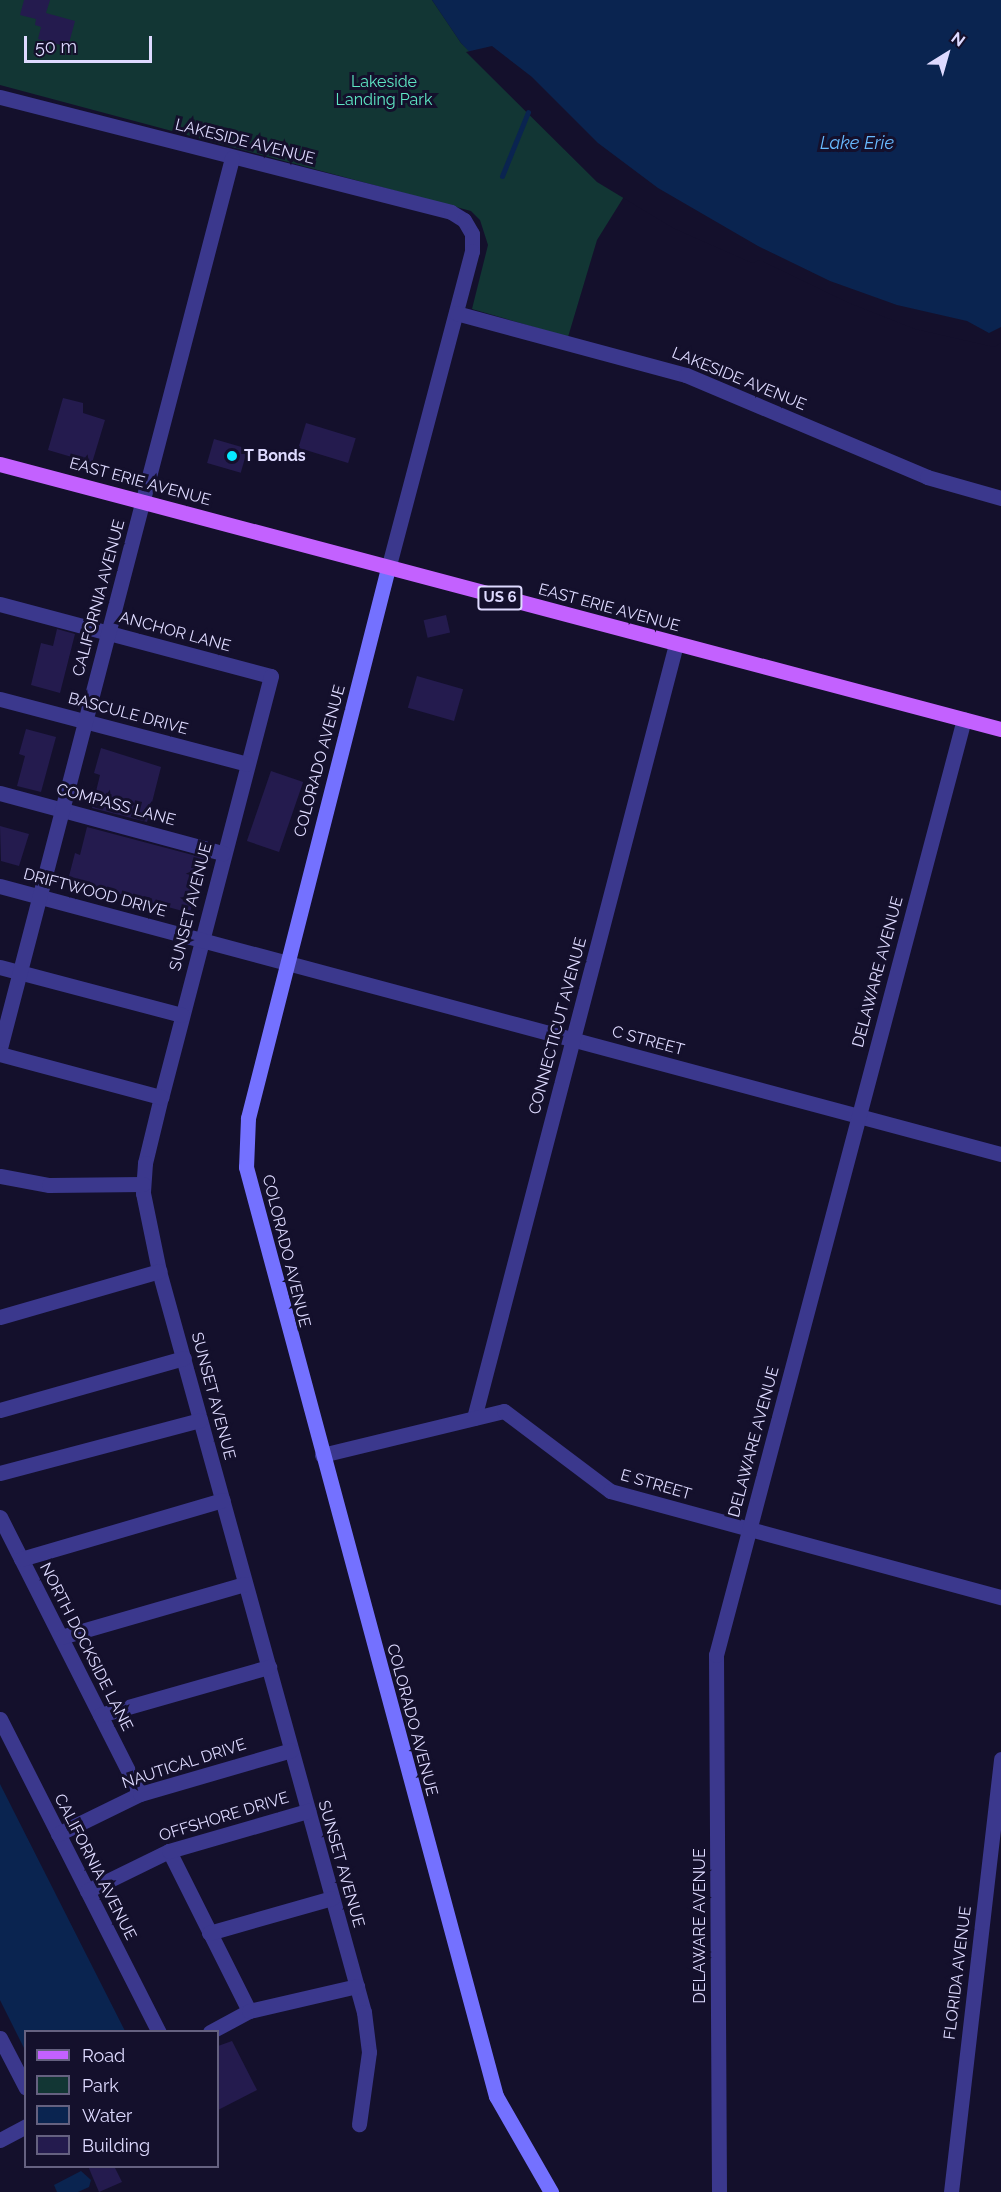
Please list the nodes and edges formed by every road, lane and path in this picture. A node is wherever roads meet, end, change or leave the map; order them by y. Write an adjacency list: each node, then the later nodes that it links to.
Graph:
1 (0, 97): 2 (street, LAKESIDE AVENUE)
2 (232, 158): 3 (street, LAKESIDE AVENUE); 7 (street, CALIFORNIA AVENUE)
3 (472, 234): 4 (street, COLORADO AVENUE)
4 (456, 313): 6 (street, LAKESIDE AVENUE); 8 (street, COLORADO AVENUE)
5 (0, 464): 7 (main road, EAST ERIE AVENUE / US 6)
6 (1001, 498)
7 (143, 500): 8 (main road, EAST ERIE AVENUE / US 6); 10 (street, CALIFORNIA AVENUE)
8 (388, 568): 11 (main road, EAST ERIE AVENUE / US 6); 24 (main road, COLORADO AVENUE)
9 (0, 604): 10 (street, ANCHOR LANE)
10 (108, 633): 12 (street, ANCHOR LANE); 15 (street, CALIFORNIA AVENUE)
11 (676, 644): 14 (main road, EAST ERIE AVENUE / US 6); 28 (street, CONNECTICUT AVENUE)
12 (271, 676): 17 (street, SUNSET AVENUE)
13 (0, 699): 15 (street, BASCULE DRIVE)
14 (964, 719): 16 (main road, EAST ERIE AVENUE / US 6); 32 (street, DELAWARE AVENUE)
15 (85, 721): 17 (street, BASCULE DRIVE); 19 (street, CALIFORNIA AVENUE)
16 (1001, 729)
17 (247, 764): 20 (street, SUNSET AVENUE)
18 (0, 793): 19 (street, COMPASS LANE)
19 (62, 809): 20 (street, COMPASS LANE); 22 (street, CALIFORNIA AVENUE)
20 (224, 853): 23 (street, SUNSET AVENUE)
21 (0, 886): 22 (street, DRIFTWOOD DRIVE)
22 (40, 897): 23 (street, DRIFTWOOD DRIVE); 26 (street, CALIFORNIA AVENUE)
23 (202, 940): 24 (street, DRIFTWOOD DRIVE); 27 (street, SUNSET AVENUE)
24 (286, 962): 28 (street, C STREET); 42 (main road, COLORADO AVENUE)
25 (0, 967): 26 (street)
26 (20, 972): 27 (street); 29 (street, CALIFORNIA AVENUE)
27 (182, 1015): 31 (street, SUNSET AVENUE)
28 (573, 1039): 32 (street, C STREET); 40 (street, CONNECTICUT AVENUE)
29 (0, 1048)
30 (0, 1054): 31 (street)
31 (161, 1097): 35 (street, SUNSET AVENUE)
32 (859, 1116): 33 (street, C STREET); 46 (street, DELAWARE AVENUE)
33 (1001, 1154)
34 (0, 1176): 35 (street)
35 (143, 1184): 36 (street, SUNSET AVENUE)
36 (159, 1271): 37 (street); 38 (street, SUNSET AVENUE)
37 (0, 1317)
38 (184, 1358): 39 (street); 41 (street, SUNSET AVENUE)
39 (0, 1410)
40 (474, 1418): 42 (street, E STREET); 46 (street, E STREET)
41 (200, 1420): 43 (street); 44 (street, SUNSET AVENUE)
42 (322, 1455): 72 (main road, COLORADO AVENUE)
43 (0, 1473)
44 (223, 1500): 47 (street); 48 (street, SUNSET AVENUE)
45 (0, 1517): 47 (street, NORTH DOCKSIDE LANE)
46 (750, 1530): 49 (street, E STREET); 73 (street, DELAWARE AVENUE)
47 (21, 1559): 50 (street, NORTH DOCKSIDE LANE)
48 (245, 1584): 50 (street); 51 (street, SUNSET AVENUE)
49 (1001, 1598)
50 (61, 1637): 52 (street, NORTH DOCKSIDE LANE)
51 (269, 1667): 52 (street); 54 (street, SUNSET AVENUE)
52 (100, 1715): 56 (street, NORTH DOCKSIDE LANE)
53 (0, 1719): 58 (street, CALIFORNIA AVENUE)
54 (291, 1750): 56 (street, NAUTICAL DRIVE); 57 (street, SUNSET AVENUE)
55 (1001, 1759): 74 (street, FLORIDA AVENUE)
56 (140, 1794): 58 (street, NAUTICAL DRIVE)
57 (308, 1811): 59 (street, OFFSHORE DRIVE); 61 (street, SUNSET AVENUE)
58 (58, 1834): 60 (street, CALIFORNIA AVENUE)
59 (169, 1851): 60 (street, OFFSHORE DRIVE); 62 (street)
60 (87, 1891): 65 (street, CALIFORNIA AVENUE)
61 (332, 1899): 62 (street); 63 (street, SUNSET AVENUE)
62 (209, 1933): 64 (street)
63 (357, 1986): 64 (street); 69 (street, SUNSET AVENUE)
64 (249, 2011): 66 (street)
65 (158, 2030)
66 (212, 2030)
67 (0, 2038): 68 (street)
68 (24, 2084)
69 (359, 2124)
70 (24, 2127): 71 (street)
71 (0, 2140)
72 (551, 2192)
73 (719, 2192)
74 (951, 2192)

